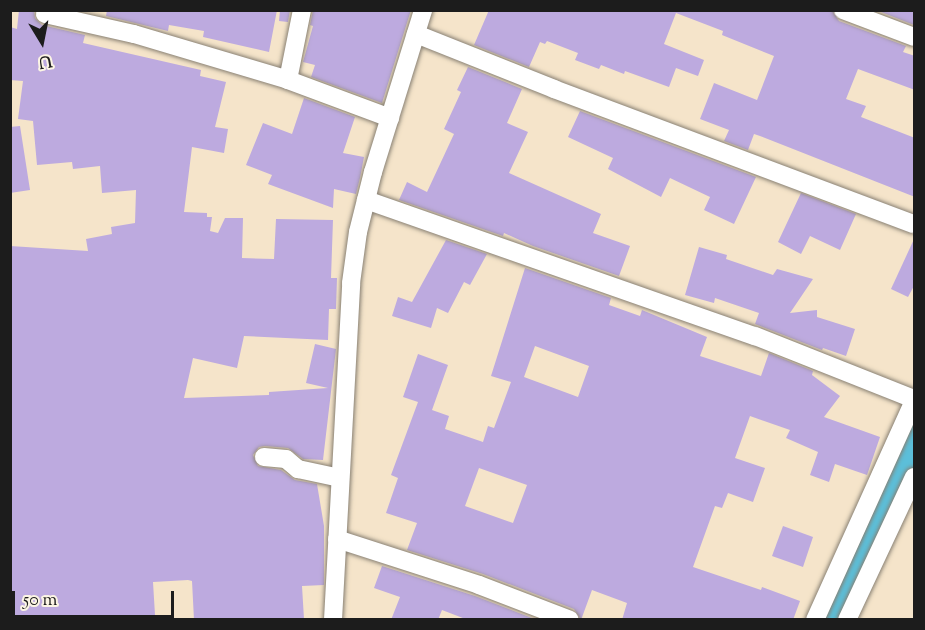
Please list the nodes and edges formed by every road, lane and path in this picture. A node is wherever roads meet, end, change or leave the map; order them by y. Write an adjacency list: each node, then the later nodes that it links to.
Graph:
1 (302, 10): 7 (street)
2 (423, 10): 5 (street)
3 (843, 10): 6 (street)
4 (45, 14): 7 (street)
5 (416, 33): 8 (street); 10 (street)
6 (915, 37)
7 (288, 80): 8 (street)
8 (390, 118): 9 (street)
9 (366, 200): 11 (street); 14 (street)
10 (915, 224)
11 (915, 400): 15 (street)
12 (264, 458): 14 (street)
13 (915, 477): 15 (street)
14 (340, 478): 16 (street)
15 (873, 531): 19 (street); 20 (street)
16 (337, 538): 17 (street); 18 (street)
17 (333, 620)
18 (570, 620)
19 (815, 620)
20 (847, 620)

